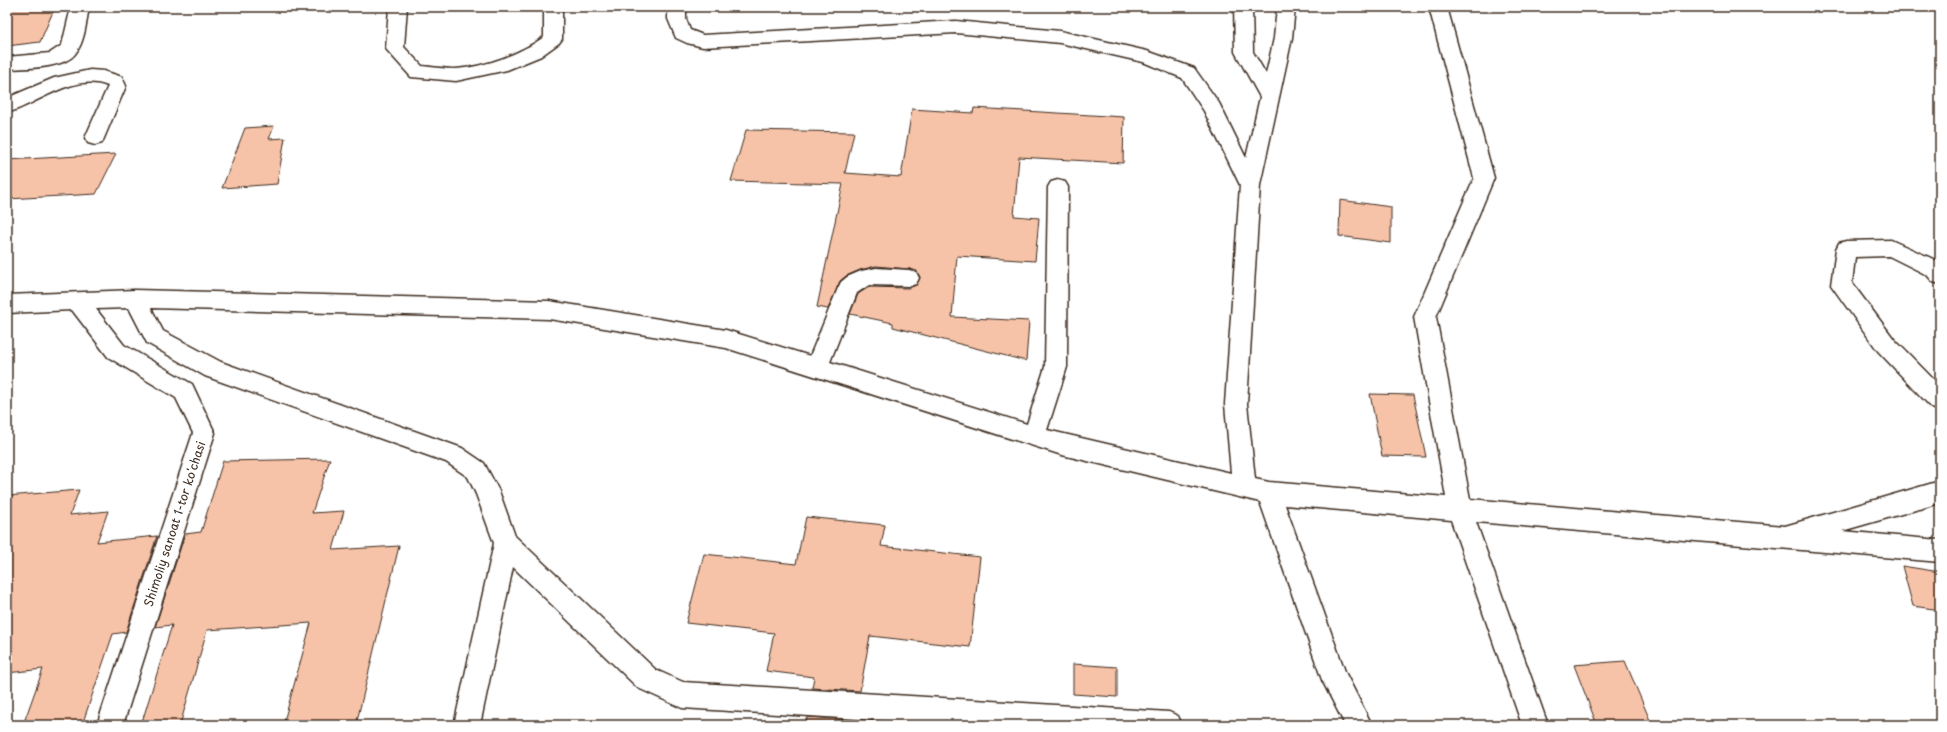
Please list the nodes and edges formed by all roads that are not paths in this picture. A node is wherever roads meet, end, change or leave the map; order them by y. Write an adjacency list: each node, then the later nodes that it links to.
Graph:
1 (80, 7): 8 (street)
2 (398, 7): 3 (street)
3 (553, 7)
4 (677, 7): 12 (street)
5 (1243, 7): 9 (street)
6 (1286, 7): 9 (street)
7 (1438, 7): 25 (street)
8 (7, 63)
9 (1270, 98): 12 (street)
10 (7, 106): 11 (street)
11 (95, 138)
12 (1250, 185): 22 (street)
13 (1058, 187): 21 (street)
14 (1940, 276): 20 (street)
15 (909, 278): 19 (street)
16 (135, 299): 17 (street); 19 (street); 27 (street)
17 (77, 301): 18 (street); 29 (street, Shimoliy sanoat 1-tor koʻchasi)
18 (7, 304)
19 (817, 367): 21 (street)
20 (1940, 401)
21 (1034, 436): 22 (street)
22 (1244, 488): 24 (street)
23 (1940, 492): 26 (street)
24 (1269, 494): 25 (street); 32 (street)
25 (1460, 510): 26 (street); 33 (street)
26 (1781, 538): 28 (street)
27 (506, 543): 30 (street); 31 (street)
28 (1940, 551)
29 (110, 725)
30 (467, 725)
31 (1169, 725)
32 (1359, 725)
33 (1535, 725)

